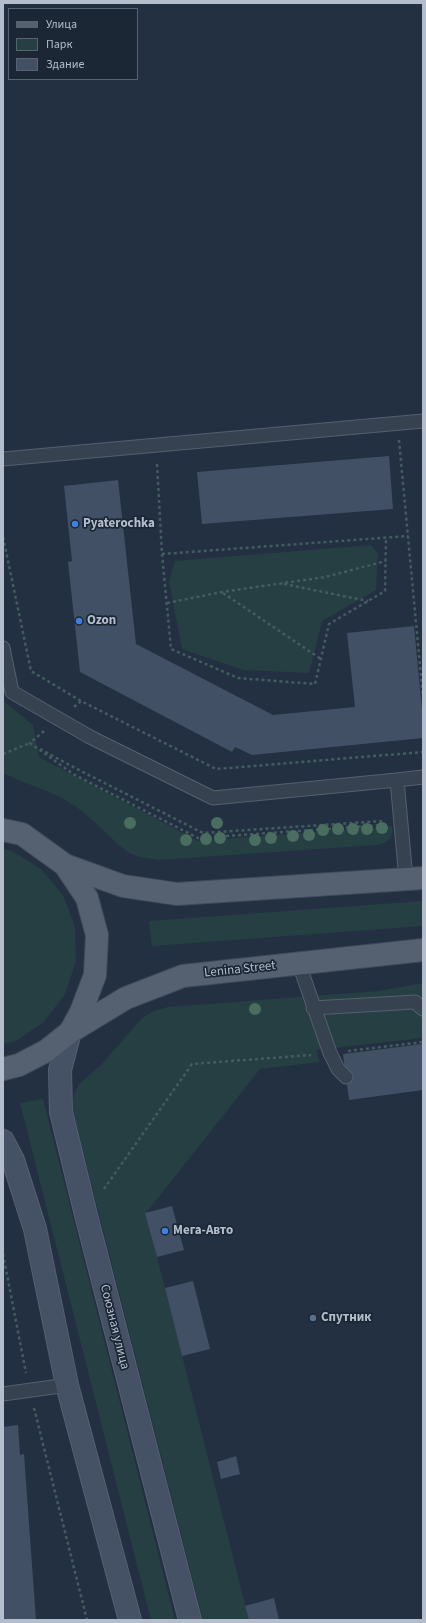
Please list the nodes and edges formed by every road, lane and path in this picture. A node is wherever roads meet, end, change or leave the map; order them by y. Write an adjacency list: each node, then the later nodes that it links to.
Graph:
1 (423, 421): 2 (lane)
2 (398, 424): 3 (lane); 5 (path)
3 (156, 445): 4 (lane); 8 (path)
4 (3, 459)
5 (408, 536): 7 (path); 16 (path)
6 (3, 537): 17 (path)
7 (386, 538): 8 (path); 9 (path)
8 (162, 554): 13 (path)
9 (386, 561): 10 (path); 12 (path)
10 (282, 583): 11 (path); 12 (path)
11 (222, 592): 13 (path); 15 (path)
12 (368, 601): 15 (path)
13 (167, 603): 15 (path)
14 (3, 648): 18 (lane)
15 (321, 659)
16 (423, 698)
17 (81, 701): 18 (path); 20 (path)
18 (58, 720): 19 (path); 22 (lane)
19 (30, 743)
20 (423, 752)
21 (423, 777): 22 (lane)
22 (397, 780): 26 (lane)
23 (3, 819): 24 (main road)
24 (13, 832): 25 (main road)
25 (65, 865): 26 (main road); 31 (main road)
26 (415, 879)
27 (423, 950): 28 (main road, Lenina Street)
28 (298, 964): 29 (lane); 31 (main road, Lenina Street)
29 (313, 1008): 30 (lane); 33 (lane)
30 (423, 1009)
31 (70, 1032): 34 (main road, Lenina Street); 37 (main road, Союзная улица)
32 (423, 1042): 33 (path)
33 (330, 1053): 35 (lane); 37 (path)
34 (3, 1069)
35 (346, 1077)
36 (3, 1141): 39 (main road)
37 (86, 1215): 44 (main road, Союзная улица)
38 (3, 1254): 40 (path)
39 (67, 1385): 40 (lane); 43 (main road)
40 (30, 1391): 41 (lane); 42 (path)
41 (3, 1394)
42 (87, 1620)
43 (130, 1620)
44 (190, 1620)

